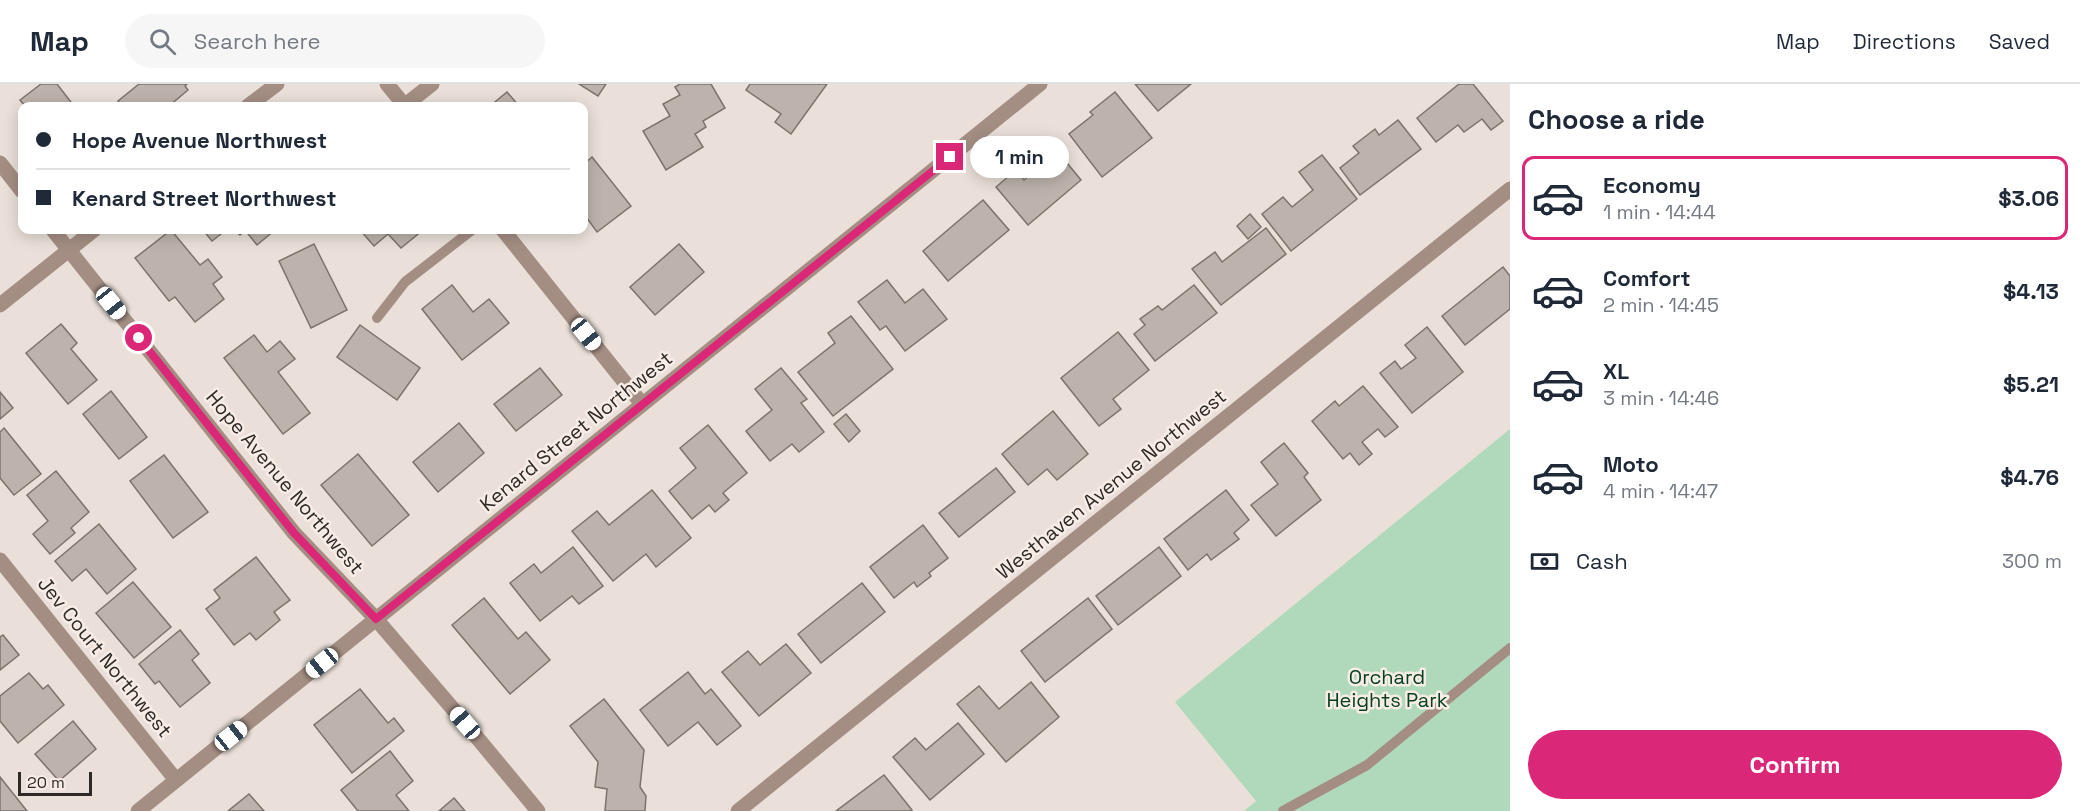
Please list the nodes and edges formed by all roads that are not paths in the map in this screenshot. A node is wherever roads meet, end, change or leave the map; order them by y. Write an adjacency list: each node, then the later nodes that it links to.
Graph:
1 (277, 84): 5 (street)
2 (387, 84): 6 (street)
3 (432, 84): 7 (street)
4 (1040, 84): 18 (street, Kenard Street Northwest)
5 (253, 102)
6 (401, 102)
7 (409, 102)
8 (0, 163): 9 (street)
9 (18, 186)
10 (1510, 189): 25 (street, Westhaven Avenue Northwest)
11 (56, 234): 15 (street, Hope Avenue Northwest)
12 (89, 234): 15 (street)
13 (467, 234): 17 (lane)
14 (505, 234): 18 (street)
15 (69, 250): 16 (street); 20 (street, Hope Avenue Northwest)
16 (0, 305)
17 (377, 318)
18 (642, 404): 20 (street, Kenard Street Northwest)
19 (0, 560): 22 (street, Jev Court Northwest)
20 (376, 619): 22 (street, Kenard Street Northwest); 24 (street, Hope Avenue Northwest)
21 (1510, 648): 26 (lane)
22 (176, 780): 23 (street, Kenard Street Northwest)
23 (138, 811)
24 (537, 811)
25 (738, 811)
26 (1283, 811)

